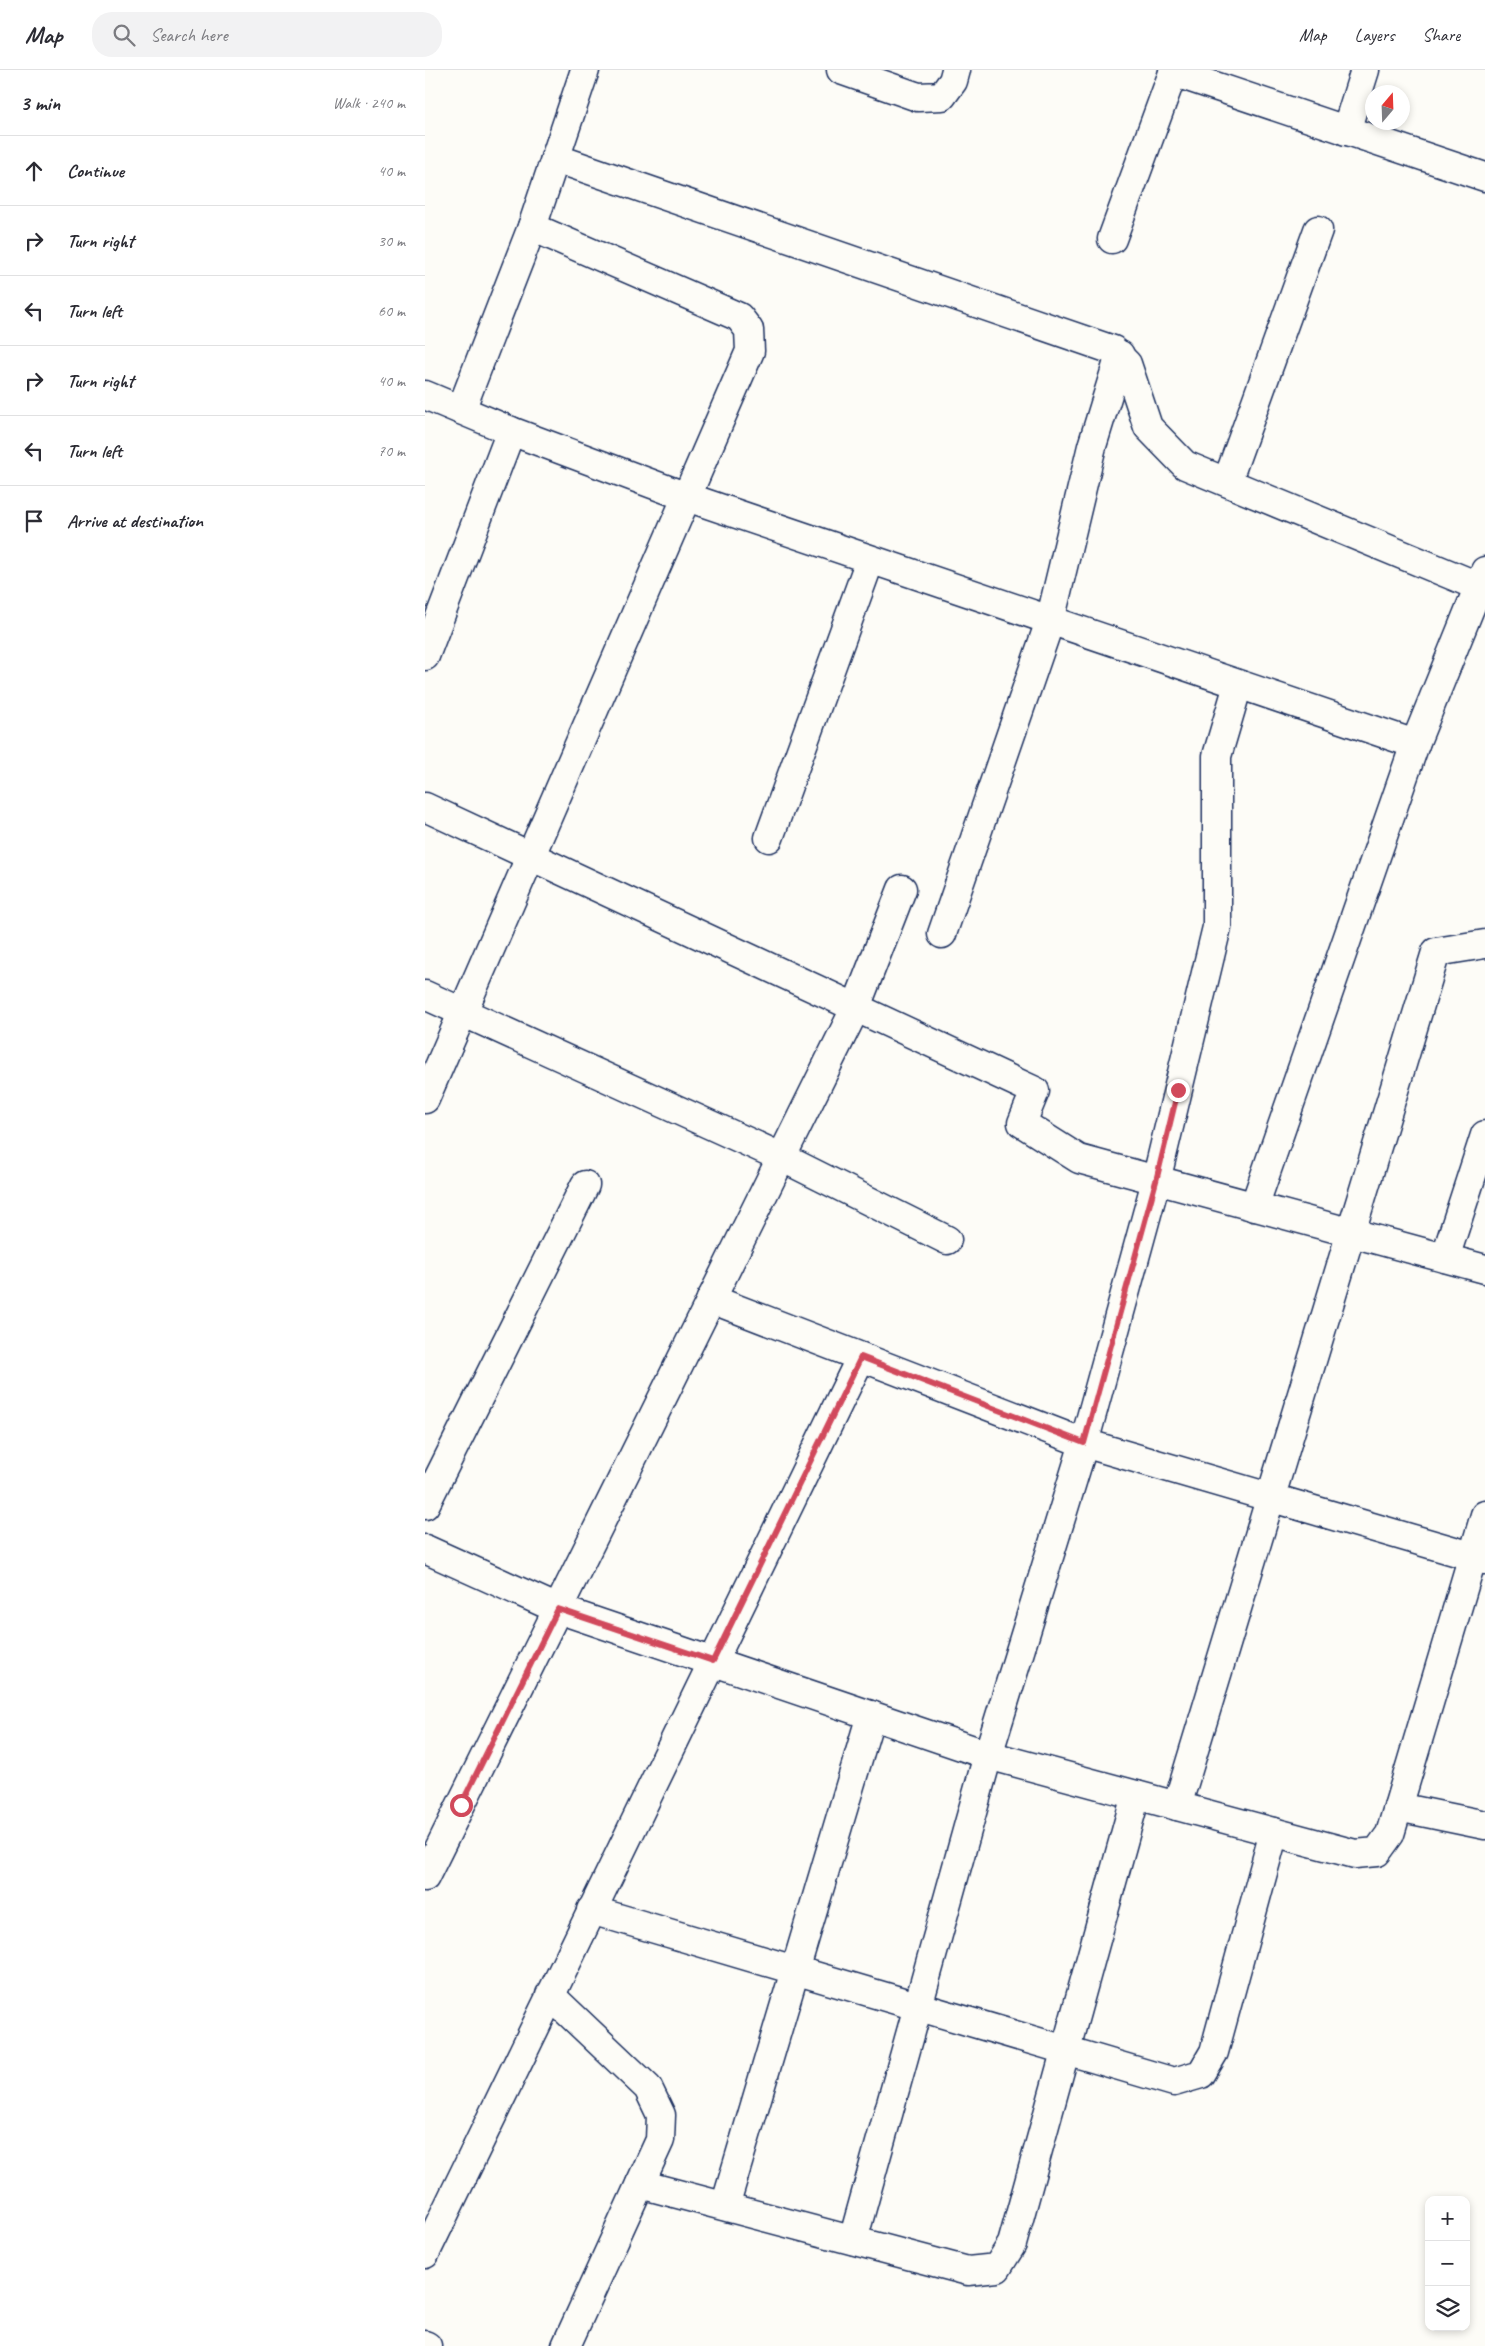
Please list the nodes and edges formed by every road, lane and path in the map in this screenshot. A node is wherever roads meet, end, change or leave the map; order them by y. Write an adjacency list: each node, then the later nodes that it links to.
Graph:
1 (585, 70): 7 (street)
2 (841, 70): 3 (street)
3 (956, 70)
4 (1365, 70): 6 (street)
5 (1174, 71): 6 (street); 11 (street)
6 (1346, 131): 8 (street)
7 (555, 158): 9 (street); 12 (street)
8 (1485, 178)
9 (532, 228): 14 (street); 17 (street)
10 (1318, 230): 16 (street)
11 (1112, 239)
12 (1120, 355): 16 (street); 20 (street)
13 (425, 395): 14 (street)
14 (461, 410): 15 (street)
15 (511, 431): 17 (street); 21 (street)
16 (1227, 482): 19 (street)
17 (687, 497): 18 (street); 26 (street)
18 (870, 560): 20 (street); 25 (street)
19 (1483, 582): 23 (street)
20 (1041, 618): 22 (street); 28 (street)
21 (425, 655)
22 (1238, 685): 23 (street); 36 (street)
23 (1415, 744): 38 (street)
24 (425, 807): 26 (street)
25 (769, 838)
26 (531, 856): 31 (street); 32 (street)
27 (902, 889): 31 (street)
28 (942, 934)
29 (1485, 944): 39 (street)
30 (425, 995): 32 (street)
31 (856, 1008): 35 (street); 36 (street)
32 (462, 1014): 33 (street); 35 (street)
33 (425, 1099)
34 (1485, 1135): 41 (street)
35 (781, 1158): 40 (street); 43 (street)
36 (1156, 1181): 38 (street); 45 (street)
37 (585, 1185): 47 (street)
38 (1254, 1207): 39 (street)
39 (1351, 1233): 41 (street); 46 (street)
40 (947, 1240)
41 (1445, 1258): 42 (street)
42 (1485, 1269)
43 (711, 1299): 44 (street); 51 (street)
44 (861, 1357): 45 (street); 52 (street)
45 (1084, 1443): 46 (street); 54 (street)
46 (1270, 1497): 50 (street); 56 (street)
47 (425, 1505)
48 (1485, 1515): 50 (street)
49 (425, 1549): 51 (street)
50 (1479, 1558): 57 (street)
51 (558, 1609): 52 (street); 60 (street)
52 (713, 1661): 53 (street); 61 (street)
53 (871, 1715): 54 (street); 62 (street)
54 (988, 1755): 55 (street); 64 (street)
55 (1136, 1795): 56 (street); 65 (street)
56 (1177, 1806): 59 (street)
57 (1399, 1806): 58 (street); 59 (street)
58 (1485, 1825)
59 (1274, 1832): 65 (street)
60 (425, 1877)
61 (591, 1910): 62 (street); 63 (street)
62 (795, 1970): 64 (street); 67 (street)
63 (551, 1995): 66 (street); 69 (street)
64 (918, 2006): 65 (street); 68 (street)
65 (1065, 2050): 68 (street)
66 (640, 2184): 67 (street); 70 (street)
67 (725, 2206): 68 (street)
68 (853, 2240)
69 (425, 2254)
70 (566, 2346)

